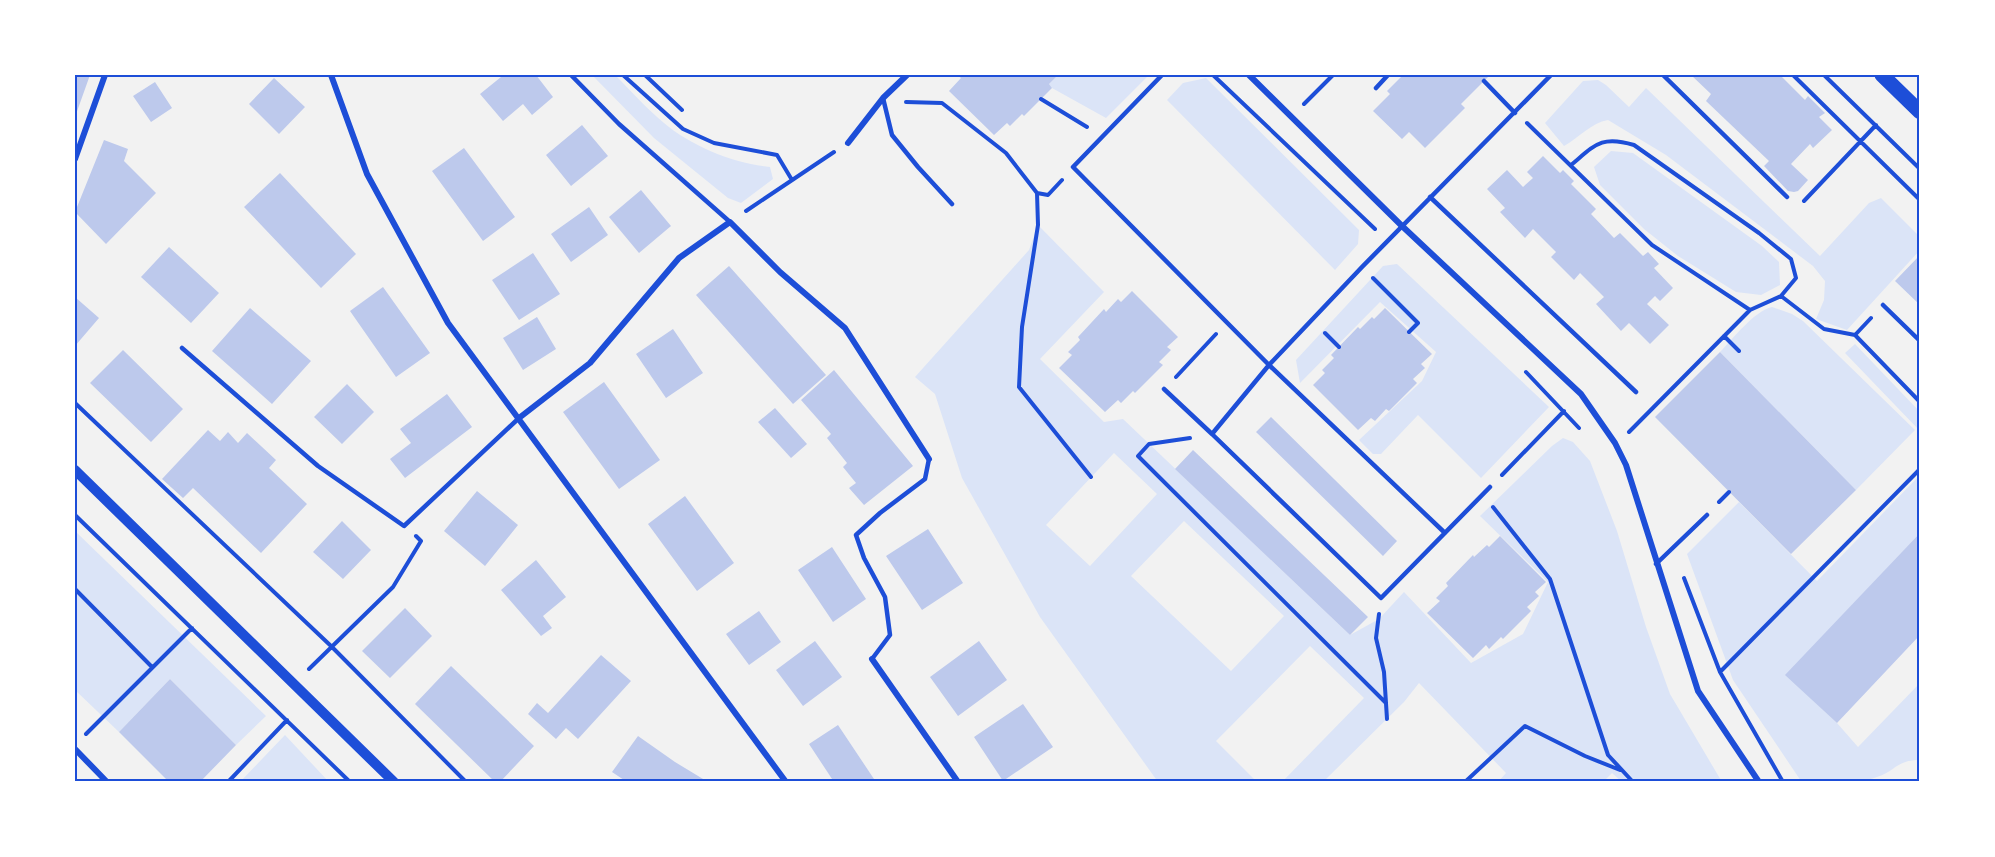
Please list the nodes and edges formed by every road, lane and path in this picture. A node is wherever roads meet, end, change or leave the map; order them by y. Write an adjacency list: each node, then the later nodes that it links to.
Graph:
1 (105, 75): 31 (street)
2 (331, 75): 62 (street)
3 (571, 75): 41 (lane)
4 (623, 75): 34 (path)
5 (645, 75): 23 (path)
6 (907, 75): 20 (street)
7 (1162, 75): 28 (lane)
8 (1213, 75): 43 (path)
9 (1249, 75): 42 (street)
10 (1333, 75): 22 (path)
11 (1388, 75): 18 (lane)
12 (1551, 75): 26 (lane)
13 (1663, 75): 38 (lane)
14 (1793, 75): 29 (path)
15 (1824, 75): 27 (path)
16 (1882, 75): 25 (main road)
17 (1484, 81): 26 (lane)
18 (1376, 88)
19 (1297, 97): 22 (path)
20 (883, 98): 30 (street); 35 (path); 40 (lane)
21 (1041, 99): 28 (path)
22 (1304, 104): 24 (path)
23 (682, 110)
24 (1311, 111)
25 (1920, 112)
26 (1515, 113): 32 (path); 37 (lane)
27 (1876, 125): 29 (path); 33 (path)
28 (1103, 136): 48 (lane)
29 (1860, 141): 38 (path); 39 (path)
30 (848, 143): 34 (path)
31 (75, 159)
32 (1571, 165): 45 (path); 47 (path)
33 (1920, 169)
34 (792, 180): 41 (path)
35 (1037, 193): 36 (path); 69 (path)
36 (1048, 195)
37 (1431, 197): 42 (lane); 58 (lane)
38 (1787, 197)
39 (1920, 200)
40 (952, 204)
41 (730, 222): 62 (street); 66 (street)
42 (1402, 226): 43 (lane); 78 (street)
43 (1387, 241): 44 (lane)
44 (1362, 267): 49 (path); 55 (lane)
45 (1781, 296): 47 (path); 50 (path)
46 (1883, 305): 50 (path); 52 (lane)
47 (1750, 310): 51 (path)
48 (1226, 322): 55 (lane); 57 (path)
49 (1409, 332)
50 (1855, 335): 59 (path)
51 (1724, 336): 54 (path); 65 (path)
52 (1920, 341)
53 (182, 348): 62 (lane)
54 (1739, 351)
55 (1269, 365): 63 (lane); 75 (lane)
56 (1520, 366): 61 (path)
57 (1164, 389): 63 (lane)
58 (1636, 392)
59 (1920, 402)
60 (75, 403): 82 (path)
61 (1564, 411): 64 (path); 70 (path)
62 (519, 418): 97 (street)
63 (1212, 434): 80 (lane); 86 (path)
64 (1586, 435)
65 (1633, 442)
66 (929, 459): 83 (lane)
67 (75, 470): 95 (street)
68 (1920, 470): 85 (path)
69 (1091, 477)
70 (1498, 479)
71 (1490, 487): 72 (lane)
72 (1483, 495): 75 (lane); 91 (path)
73 (75, 515): 81 (path)
74 (1707, 515): 76 (lane)
75 (1445, 533): 80 (lane)
76 (1673, 548): 78 (lane); 85 (path)
77 (411, 556): 82 (path)
78 (1656, 564): 101 (street)
79 (75, 590): 84 (path)
80 (1381, 598): 86 (path)
81 (192, 628): 84 (path); 88 (path)
82 (331, 646): 96 (path)
83 (872, 659): 98 (street)
84 (152, 667): 89 (path)
85 (1720, 672): 102 (path)
86 (1386, 703): 87 (path)
87 (1387, 719)
88 (287, 720): 93 (path); 94 (path)
89 (83, 737)
90 (75, 749): 92 (street)
91 (1623, 772): 99 (path); 100 (path)
92 (107, 782)
93 (228, 782)
94 (350, 782)
95 (394, 782)
96 (466, 782)
97 (786, 782)
98 (958, 782)
99 (1465, 782)
100 (1633, 782)
101 (1759, 782)
102 (1783, 782)

